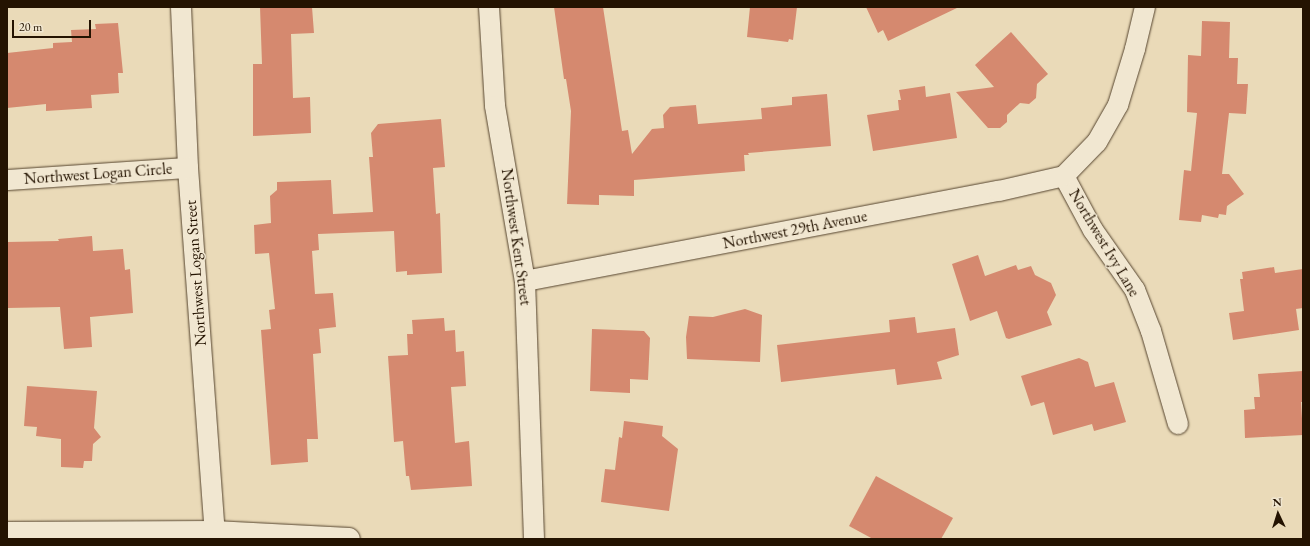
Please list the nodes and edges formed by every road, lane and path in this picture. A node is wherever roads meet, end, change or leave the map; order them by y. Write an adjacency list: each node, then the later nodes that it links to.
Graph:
1 (181, 7): 4 (street, Northwest Logan Street)
2 (489, 7): 7 (street, Northwest Kent Street)
3 (1145, 7): 5 (street, Northwest Ivy Lane)
4 (188, 168): 6 (street, Northwest Logan Circle); 10 (street, Northwest Logan Street)
5 (1064, 176): 7 (street, Northwest 29th Avenue); 8 (street, Northwest Ivy Lane)
6 (7, 180)
7 (526, 281): 12 (street, Northwest Kent Street)
8 (1178, 424)
9 (7, 533): 10 (street)
10 (215, 535): 11 (street)
11 (349, 539)
12 (534, 539)

